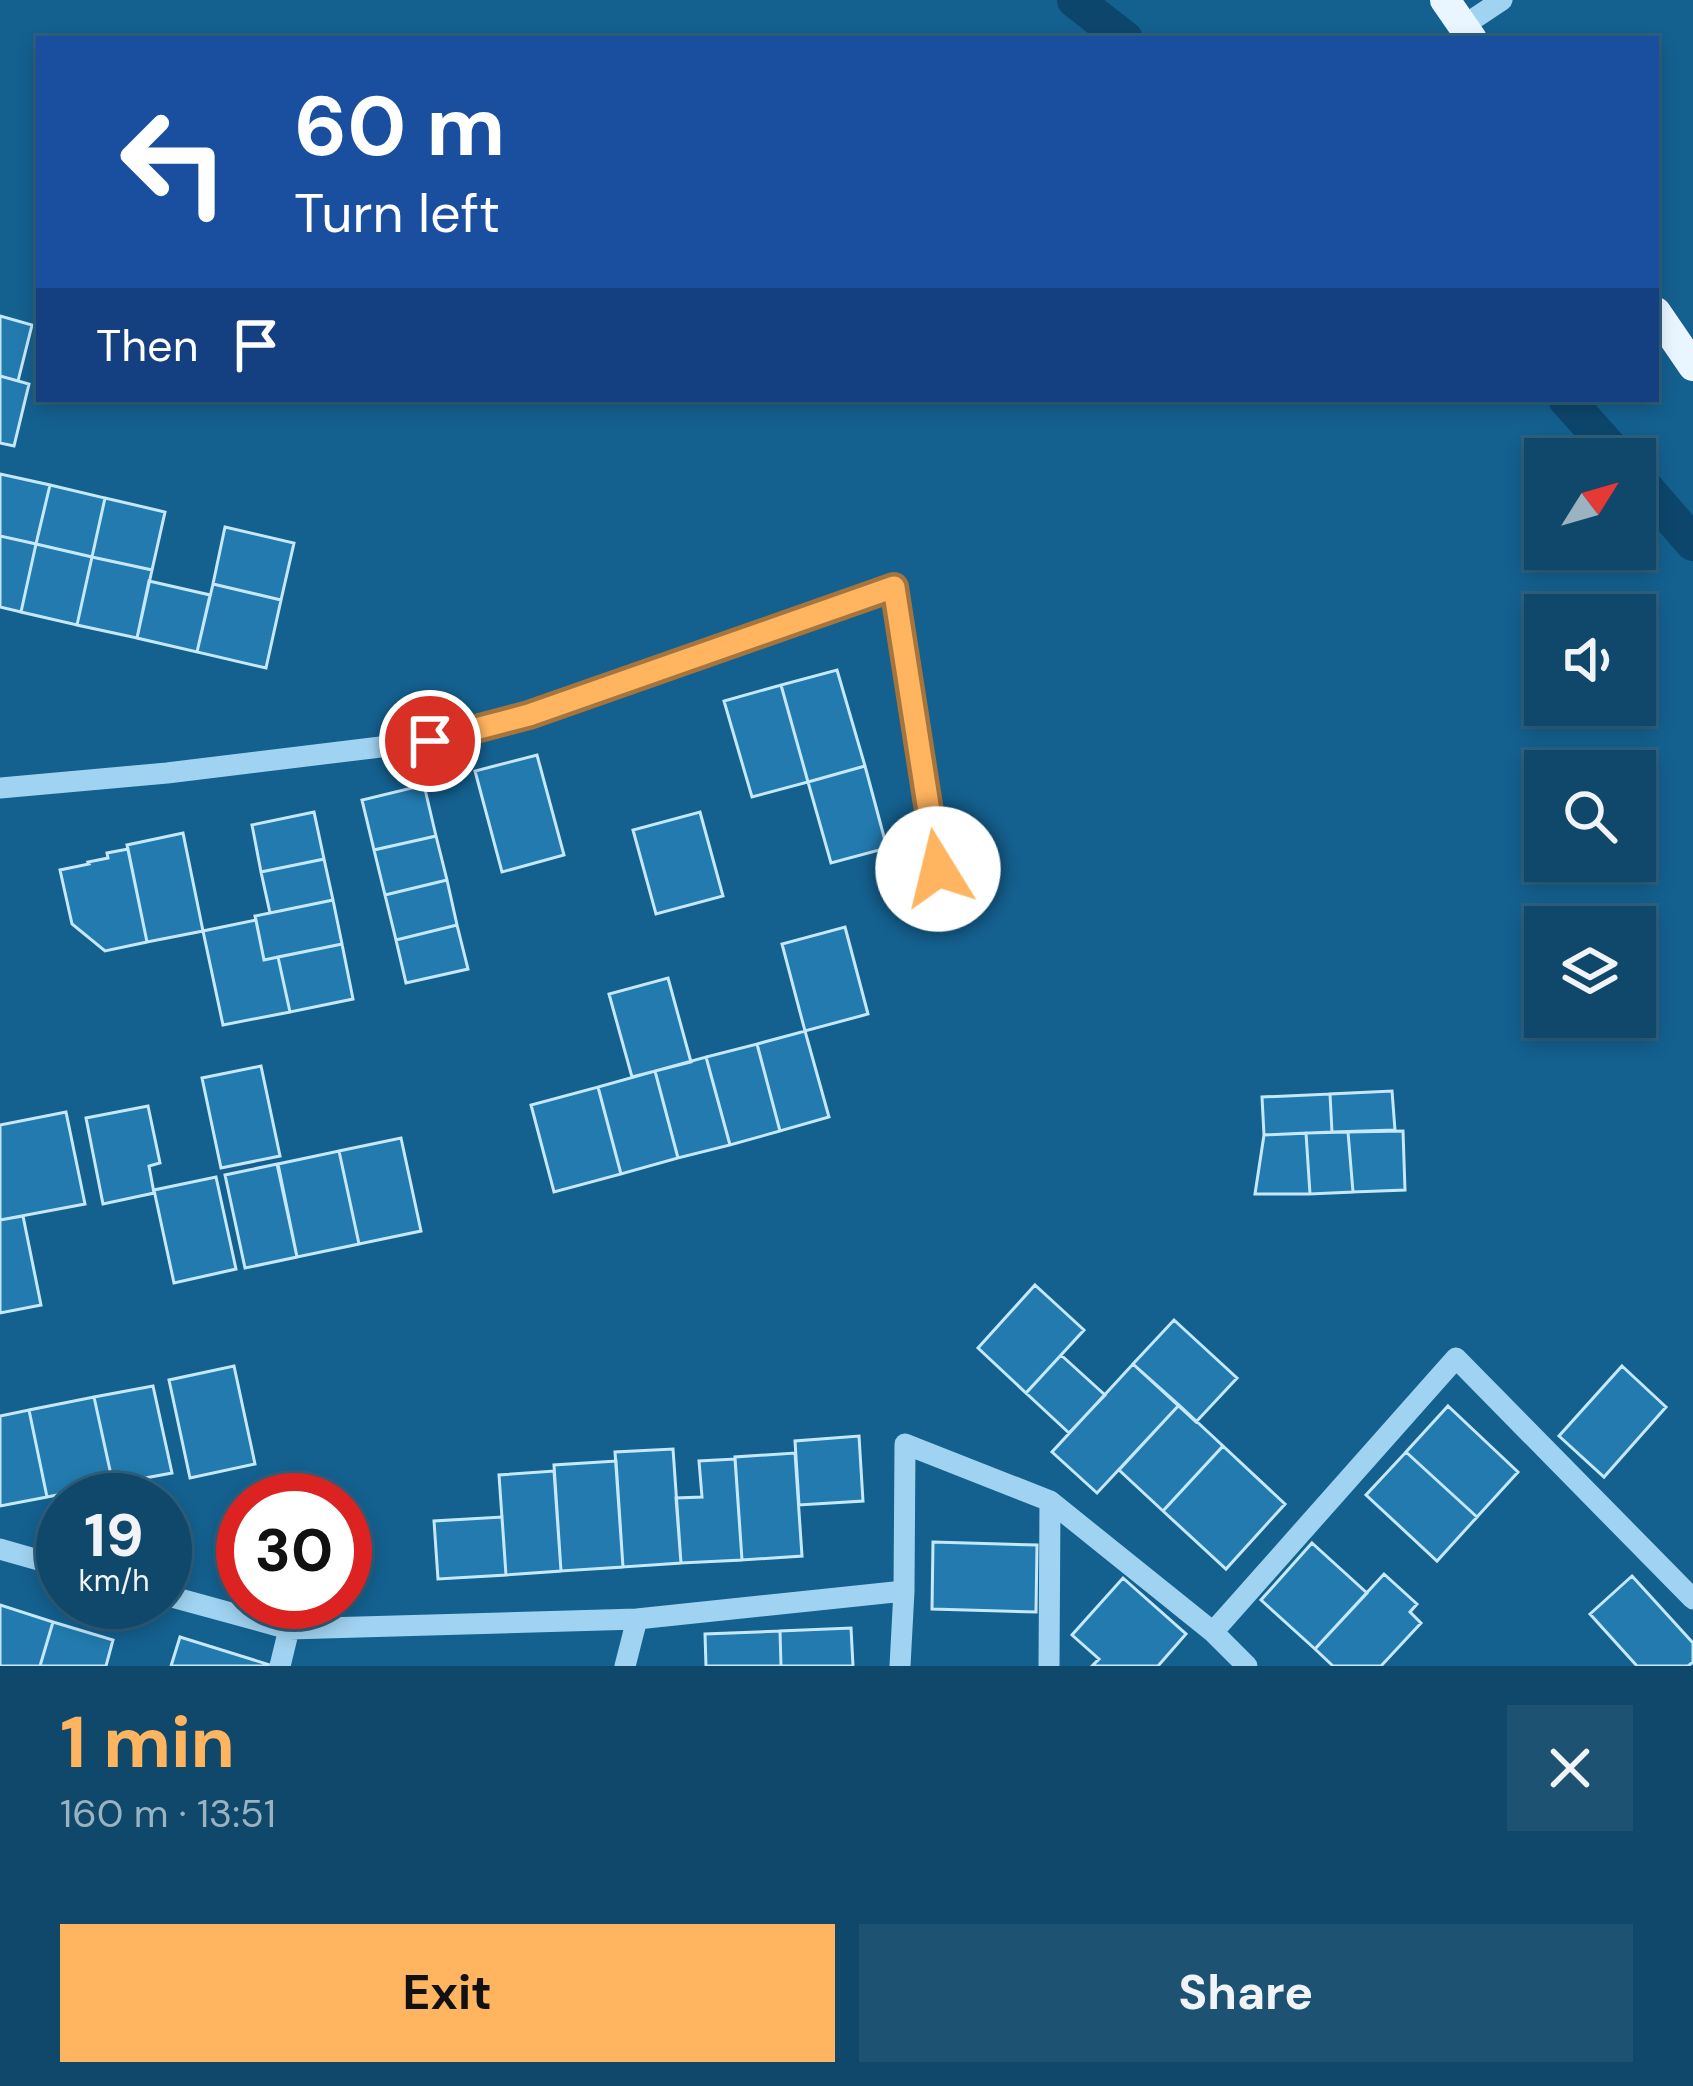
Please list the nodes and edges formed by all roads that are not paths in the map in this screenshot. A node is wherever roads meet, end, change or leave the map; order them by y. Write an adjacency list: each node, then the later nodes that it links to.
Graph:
1 (1445, 0): 3 (main road)
2 (1502, 0): 3 (street)
3 (1468, 33)
4 (1659, 316): 5 (main road)
5 (1693, 366)
6 (0, 788): 7 (street)
7 (938, 869)
8 (1050, 1501): 11 (street); 16 (street); 20 (street)
9 (0, 1550): 10 (street)
10 (36, 1560)
11 (904, 1591): 13 (street); 19 (street)
12 (1693, 1599): 16 (street)
13 (637, 1618): 14 (street); 18 (street)
14 (372, 1626)
15 (289, 1629): 17 (street)
16 (1213, 1632): 21 (street)
17 (280, 1666)
18 (625, 1666)
19 (900, 1666)
20 (1049, 1666)
21 (1247, 1666)

